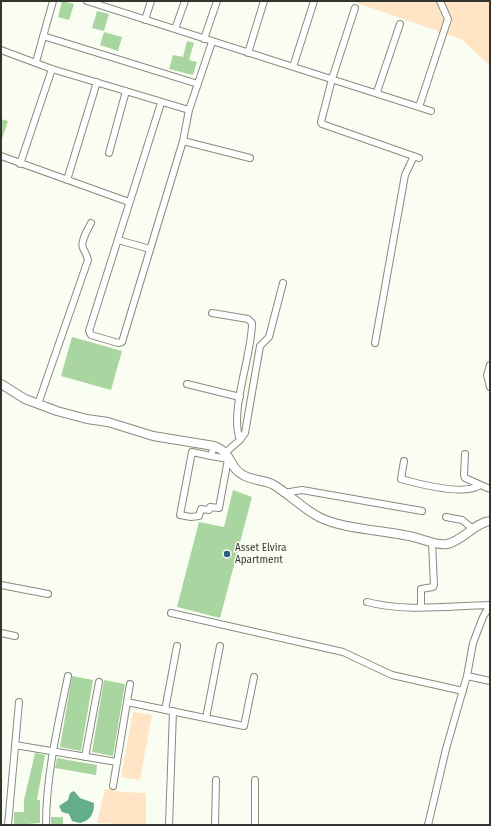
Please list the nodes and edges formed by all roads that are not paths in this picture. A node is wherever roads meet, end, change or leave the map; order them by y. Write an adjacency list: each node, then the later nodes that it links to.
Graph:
1 (53, 1): 15 (street)
2 (87, 1): 10 (street)
3 (113, 1): 10 (street)
4 (151, 1): 12 (street)
5 (185, 1): 14 (street)
6 (217, 1): 16 (street)
7 (264, 1): 19 (street)
8 (314, 1): 21 (street)
9 (440, 1): 29 (street)
10 (110, 8): 12 (street)
11 (355, 8): 23 (street)
12 (145, 20): 14 (street)
13 (400, 24): 27 (street)
14 (175, 29): 16 (street)
15 (43, 36): 20 (street); 25 (street)
16 (204, 39): 17 (street)
17 (212, 42): 19 (street); 25 (street)
18 (1, 50): 20 (street)
19 (248, 53): 21 (street)
20 (36, 62): 22 (street)
21 (293, 67): 23 (street)
22 (52, 68): 24 (street); 36 (street)
23 (332, 79): 27 (street); 44 (street)
24 (97, 82): 26 (street); 37 (street)
25 (198, 84): 30 (street)
26 (126, 91): 28 (street); 33 (street)
27 (377, 92): 29 (street)
28 (161, 103): 30 (street); 38 (street)
29 (419, 107): 31 (street)
30 (189, 110): 32 (street)
31 (431, 111)
32 (182, 141): 35 (street); 41 (street)
33 (109, 153)
34 (1, 156): 36 (street)
35 (250, 158)
36 (20, 164): 37 (street)
37 (67, 180): 38 (street)
38 (129, 202): 40 (street)
39 (91, 224): 50 (street)
40 (118, 240): 41 (street); 41 (street)
41 (150, 249)
42 (283, 283): 51 (street)
43 (212, 313): 49 (street)
44 (375, 342)
45 (490, 365): 48 (street)
46 (1, 384): 50 (street)
47 (187, 384): 49 (street)
48 (490, 387)
49 (240, 397): 51 (street)
50 (38, 404): 52 (street)
51 (240, 440): 53 (street)
52 (214, 446): 53 (street); 55 (street)
53 (226, 452): 59 (street)
54 (465, 454): 57 (street)
55 (211, 456): 55 (street)
56 (404, 461): 57 (street)
57 (480, 485): 58 (street)
58 (490, 489)
59 (284, 493): 60 (street); 64 (street)
60 (422, 511)
61 (446, 517): 63 (street)
62 (490, 521): 63 (street)
63 (473, 529): 64 (street)
64 (432, 543): 69 (street)
65 (1, 585): 66 (street)
66 (48, 594)
67 (367, 602): 69 (street)
68 (489, 605): 69 (street); 76 (street)
69 (421, 606)
70 (171, 613): 81 (street)
71 (1, 633): 72 (street)
72 (15, 636)
73 (178, 646): 84 (street)
74 (220, 646): 86 (street)
75 (68, 676): 88 (street)
76 (467, 676): 78 (street); 81 (street)
77 (254, 677): 86 (street)
78 (490, 681)
79 (99, 682): 89 (street)
80 (130, 684): 83 (street)
81 (463, 691): 99 (street)
82 (19, 702): 87 (street)
83 (127, 702): 84 (street); 90 (street)
84 (165, 710): 85 (street)
85 (173, 711): 86 (street); 96 (street)
86 (206, 718)
87 (15, 745): 88 (street); 94 (street)
88 (54, 751): 89 (street); 95 (street)
89 (86, 757): 90 (street)
90 (117, 762): 93 (street)
91 (216, 780): 97 (street)
92 (255, 780): 98 (street)
93 (113, 786)
94 (8, 825)
95 (46, 825)
96 (169, 825)
97 (215, 825)
98 (255, 825)
99 (428, 825)

